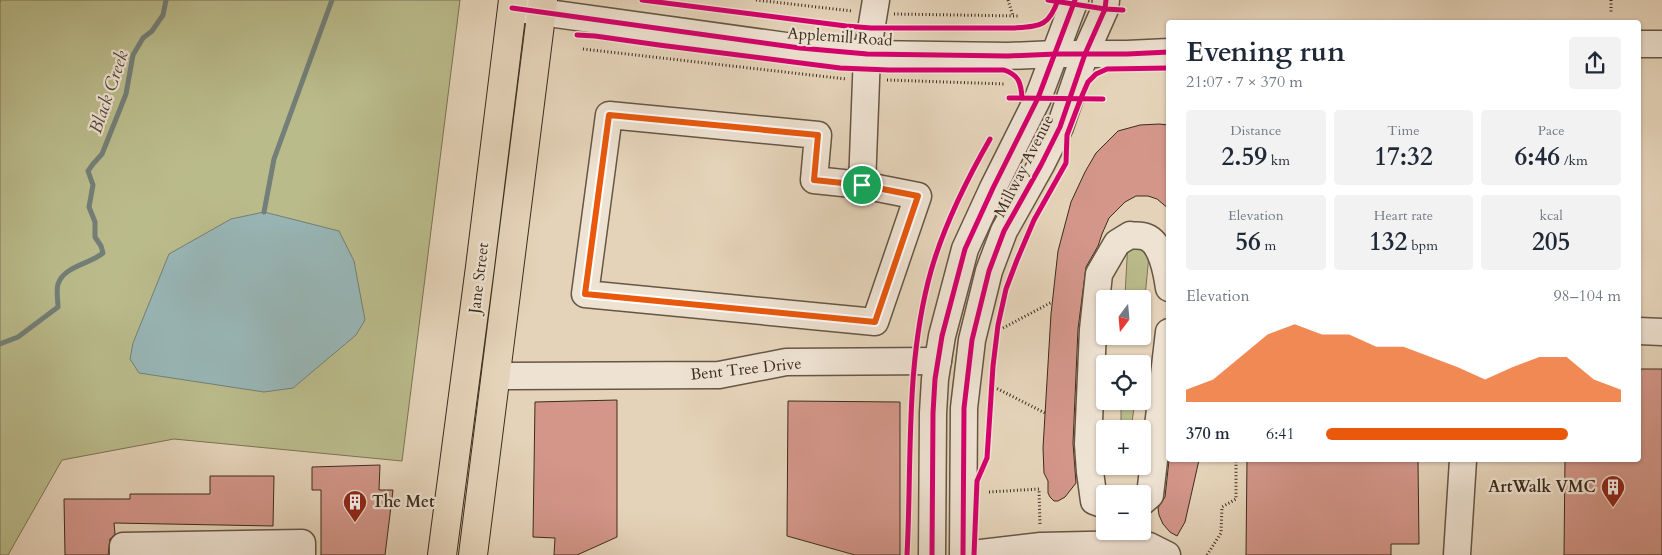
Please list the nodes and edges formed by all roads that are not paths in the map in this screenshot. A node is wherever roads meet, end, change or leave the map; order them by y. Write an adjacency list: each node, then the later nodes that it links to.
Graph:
1 (876, 0): 9 (street)
2 (1075, 0): 10 (street, Millway Avenue)
3 (1106, 0): 11 (street, Millway Avenue)
4 (512, 4): 5 (street, Applemill Road); 26 (main road, Jane Street)
5 (542, 6): 9 (street, Applemill Road); 18 (main road, Jane Street)
6 (1641, 44): 7 (street)
7 (1662, 44)
8 (1166, 52): 11 (street, Applemill Road)
9 (867, 54): 10 (street, Applemill Road); 12 (street)
10 (1056, 54): 11 (street, Applemill Road); 17 (street, Millway Avenue)
11 (1085, 54): 29 (street, Millway Avenue)
12 (862, 185): 12 (street)
13 (1166, 266): 21 (street)
14 (1641, 331): 15 (street)
15 (1662, 332)
16 (1166, 358): 20 (street)
17 (938, 361): 18 (street, Bent Tree Drive); 28 (street, Millway Avenue)
18 (495, 376): 27 (main road, Jane Street)
19 (1463, 462): 31 (street)
20 (1151, 486)
21 (1096, 502)
22 (1109, 540): 29 (street)
23 (1136, 540): 30 (street)
24 (123, 555): 25 (street)
25 (302, 555)
26 (442, 555)
27 (473, 555)
28 (932, 555)
29 (963, 555)
30 (1167, 555)
31 (1457, 555)

